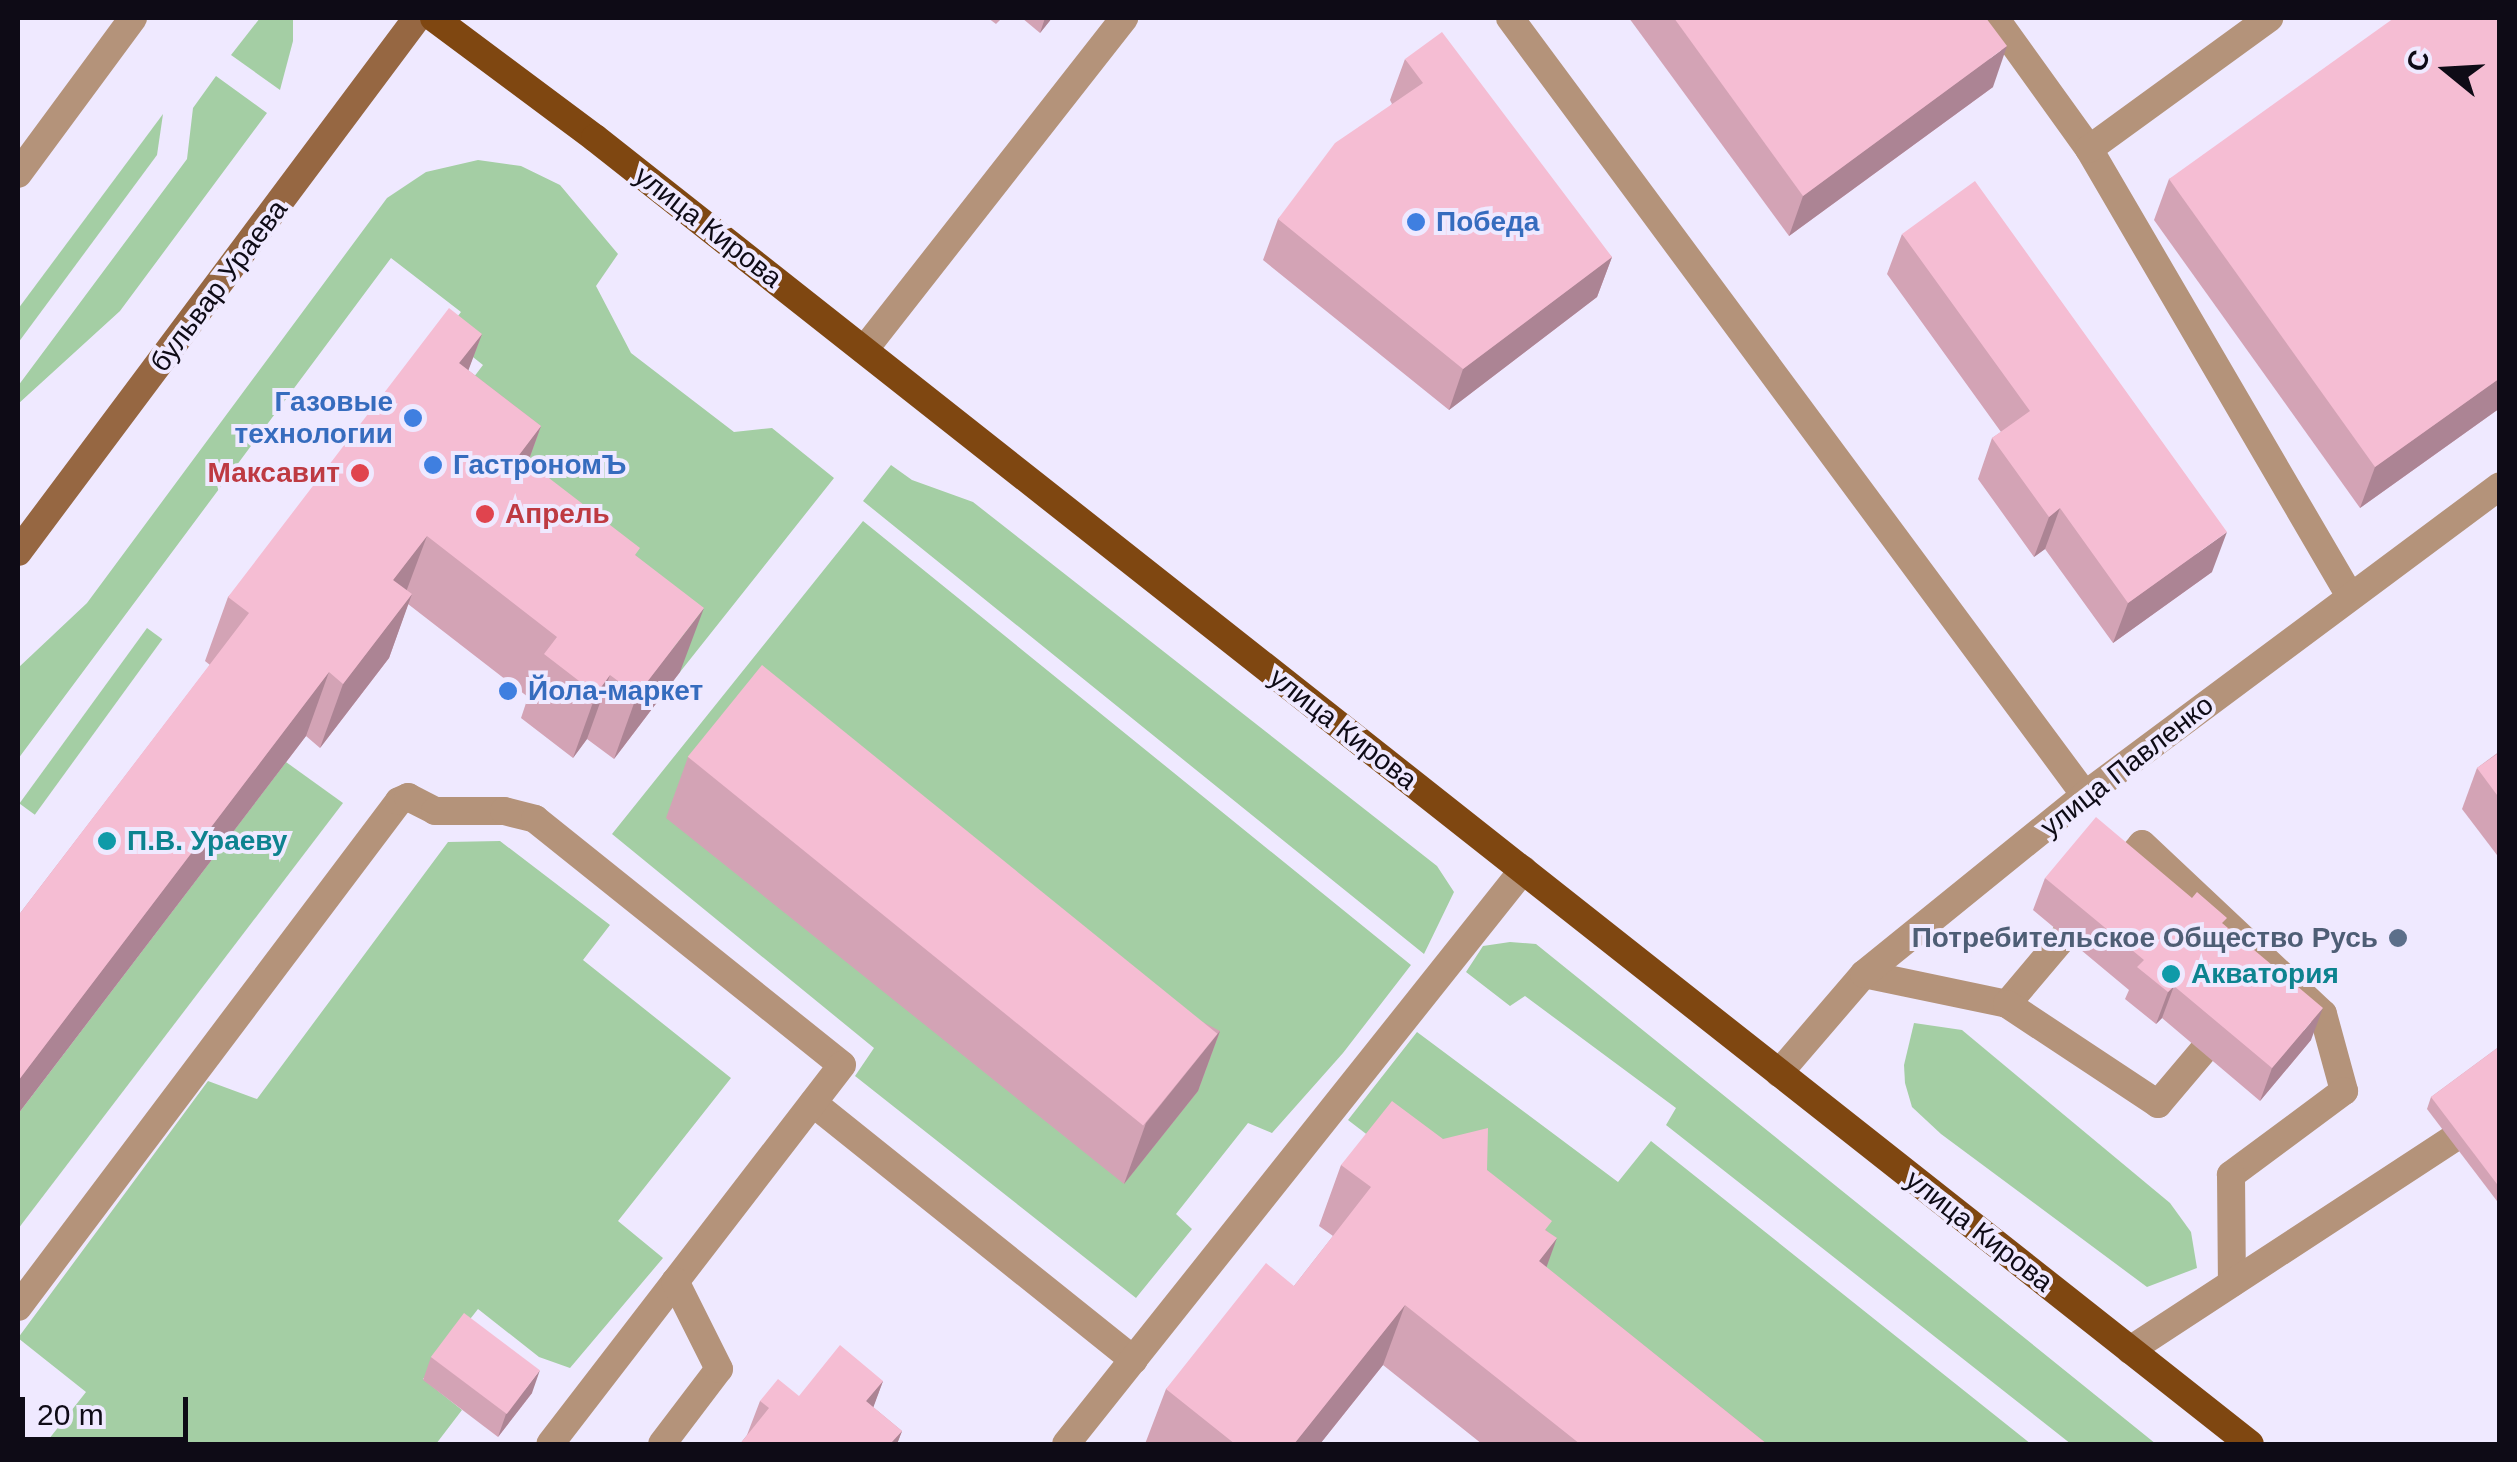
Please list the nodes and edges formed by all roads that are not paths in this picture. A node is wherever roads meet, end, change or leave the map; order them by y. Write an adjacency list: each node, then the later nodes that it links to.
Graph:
1 (133, 18): 9 (street)
2 (417, 18): 12 (main road, бульвар Ураева)
3 (434, 18): 10 (main road, улица Кирова)
4 (1124, 18): 10 (street)
5 (1510, 18): 14 (street)
6 (1995, 18): 8 (street)
7 (2269, 18): 8 (street)
8 (2089, 149): 13 (street)
9 (18, 174)
10 (864, 350): 15 (main road, улица Кирова)
11 (2500, 486): 13 (street, улица Павленко)
12 (18, 552)
13 (2350, 596): 14 (street, улица Павленко)
14 (2085, 796): 16 (street, улица Павленко)
15 (1522, 870): 19 (main road, улица Кирова); 26 (street)
16 (1864, 974): 18 (street); 19 (street, улица Павленко)
17 (2260, 982): 18 (street); 18 (street); 23 (street)
18 (2007, 1004)
19 (1779, 1073): 25 (main road, улица Кирова)
20 (813, 1103): 22 (street); 24 (street); 26 (street)
21 (2500, 1108): 23 (street)
22 (676, 1281): 27 (street); 28 (street)
23 (2232, 1282): 25 (street)
24 (18, 1306)
25 (2130, 1350): 30 (main road, улица Кирова)
26 (1134, 1360): 29 (street)
27 (550, 1444)
28 (662, 1444)
29 (1066, 1444)
30 (2250, 1444)

